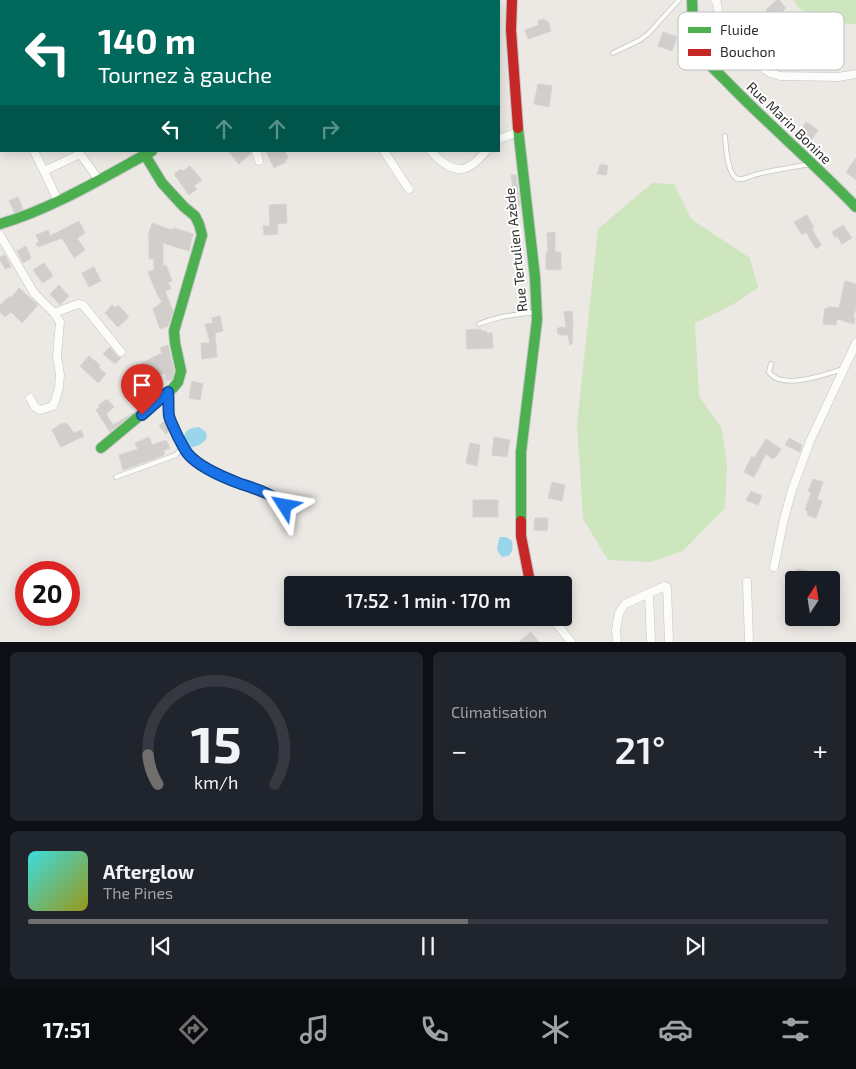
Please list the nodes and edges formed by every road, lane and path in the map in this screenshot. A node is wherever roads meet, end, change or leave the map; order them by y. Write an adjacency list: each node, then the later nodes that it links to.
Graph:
1 (512, 0): 9 (street, Rue Tertulien Azède)
2 (679, 0): 5 (lane)
3 (715, 0): 4 (street)
4 (718, 12)
5 (613, 53)
6 (715, 70): 20 (street, Rue Marin Bonine)
7 (766, 70): 8 (street)
8 (856, 74)
9 (518, 132): 11 (street); 28 (street, Rue Tertulien Azède)
10 (725, 136): 20 (lane)
11 (500, 140)
12 (34, 152): 21 (street)
13 (256, 152): 19 (street)
14 (385, 152): 23 (street)
15 (432, 152): 16 (street)
16 (485, 152)
17 (79, 153): 21 (street); 22 (street)
18 (148, 153): 22 (street); 35 (street)
19 (259, 161)
20 (812, 164): 25 (street, Rue Marin Bonine)
21 (44, 171): 24 (street)
22 (98, 180): 24 (street)
23 (409, 189)
24 (58, 202): 26 (street)
25 (856, 207)
26 (0, 224)
27 (0, 235): 29 (street)
28 (536, 312): 30 (lane); 42 (street, Rue Tertulien Azède)
29 (54, 313): 32 (street); 36 (street)
30 (479, 324)
31 (856, 343): 34 (street)
32 (121, 352)
33 (771, 364): 34 (lane)
34 (843, 369): 41 (street)
35 (168, 392): 37 (lane); 38 (street)
36 (30, 398)
37 (184, 446): 39 (lane); 40 (lane)
38 (101, 448)
39 (116, 476)
40 (285, 506)
41 (774, 567)
42 (530, 576)
43 (747, 582): 50 (street)
44 (649, 594): 47 (street); 48 (street); 49 (street)
45 (559, 626): 46 (street)
46 (572, 642)
47 (617, 642)
48 (651, 642)
49 (669, 642)
50 (749, 642)

